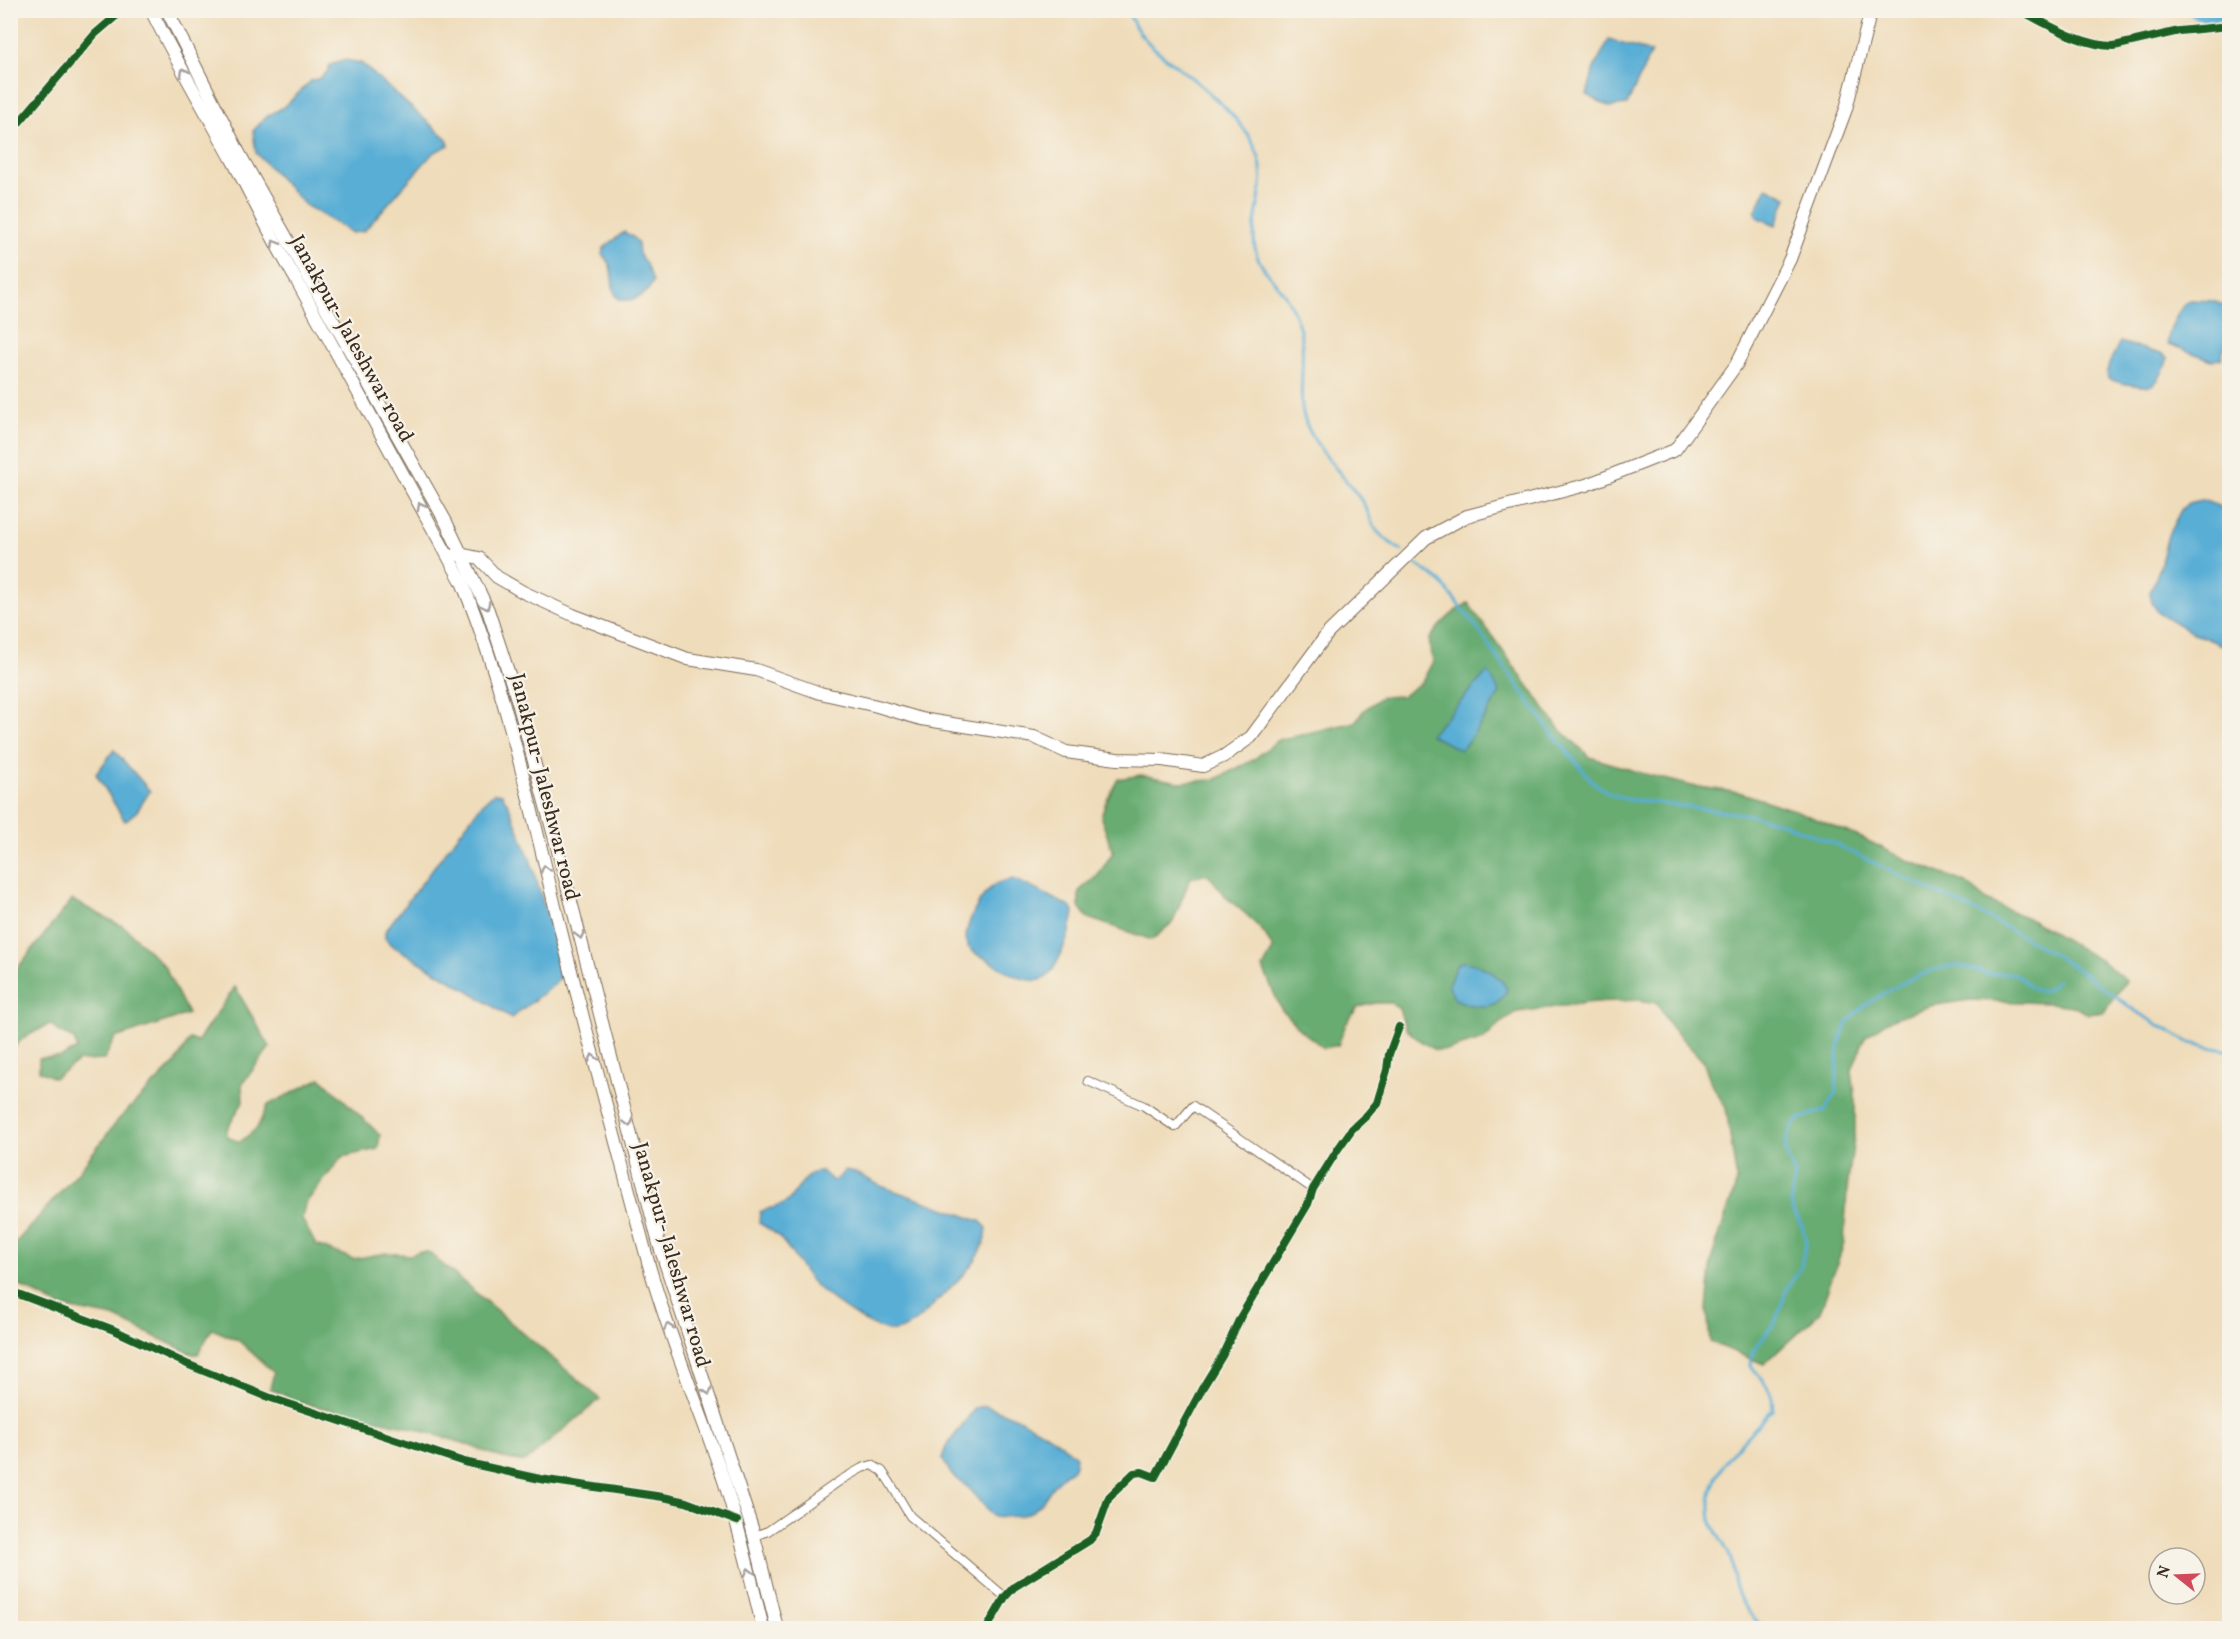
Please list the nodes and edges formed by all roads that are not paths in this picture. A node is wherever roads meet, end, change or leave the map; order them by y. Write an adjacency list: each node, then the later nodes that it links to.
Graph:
1 (123, 10): 7 (street)
2 (151, 10): 8 (main road, Janakpur- Jaleshwar road, one-way to 2)
3 (167, 10): 8 (main road, Janakpur- Jaleshwar road)
4 (1871, 10): 8 (main road)
5 (2019, 10): 6 (street)
6 (2229, 26)
7 (10, 133)
8 (454, 556): 13 (main road, Janakpur- Jaleshwar road, one-way to 8); 14 (main road, Janakpur- Jaleshwar road, one-way to 14)
9 (1399, 1027): 11 (street)
10 (1088, 1081): 11 (street)
11 (1313, 1189): 15 (street)
12 (10, 1291): 13 (street)
13 (737, 1521): 16 (main road, Janakpur- Jaleshwar road, one-way to 13)
14 (754, 1536): 15 (street); 17 (main road, Janakpur- Jaleshwar road)
15 (1005, 1597): 18 (street)
16 (763, 1629)
17 (777, 1629)
18 (987, 1629)

